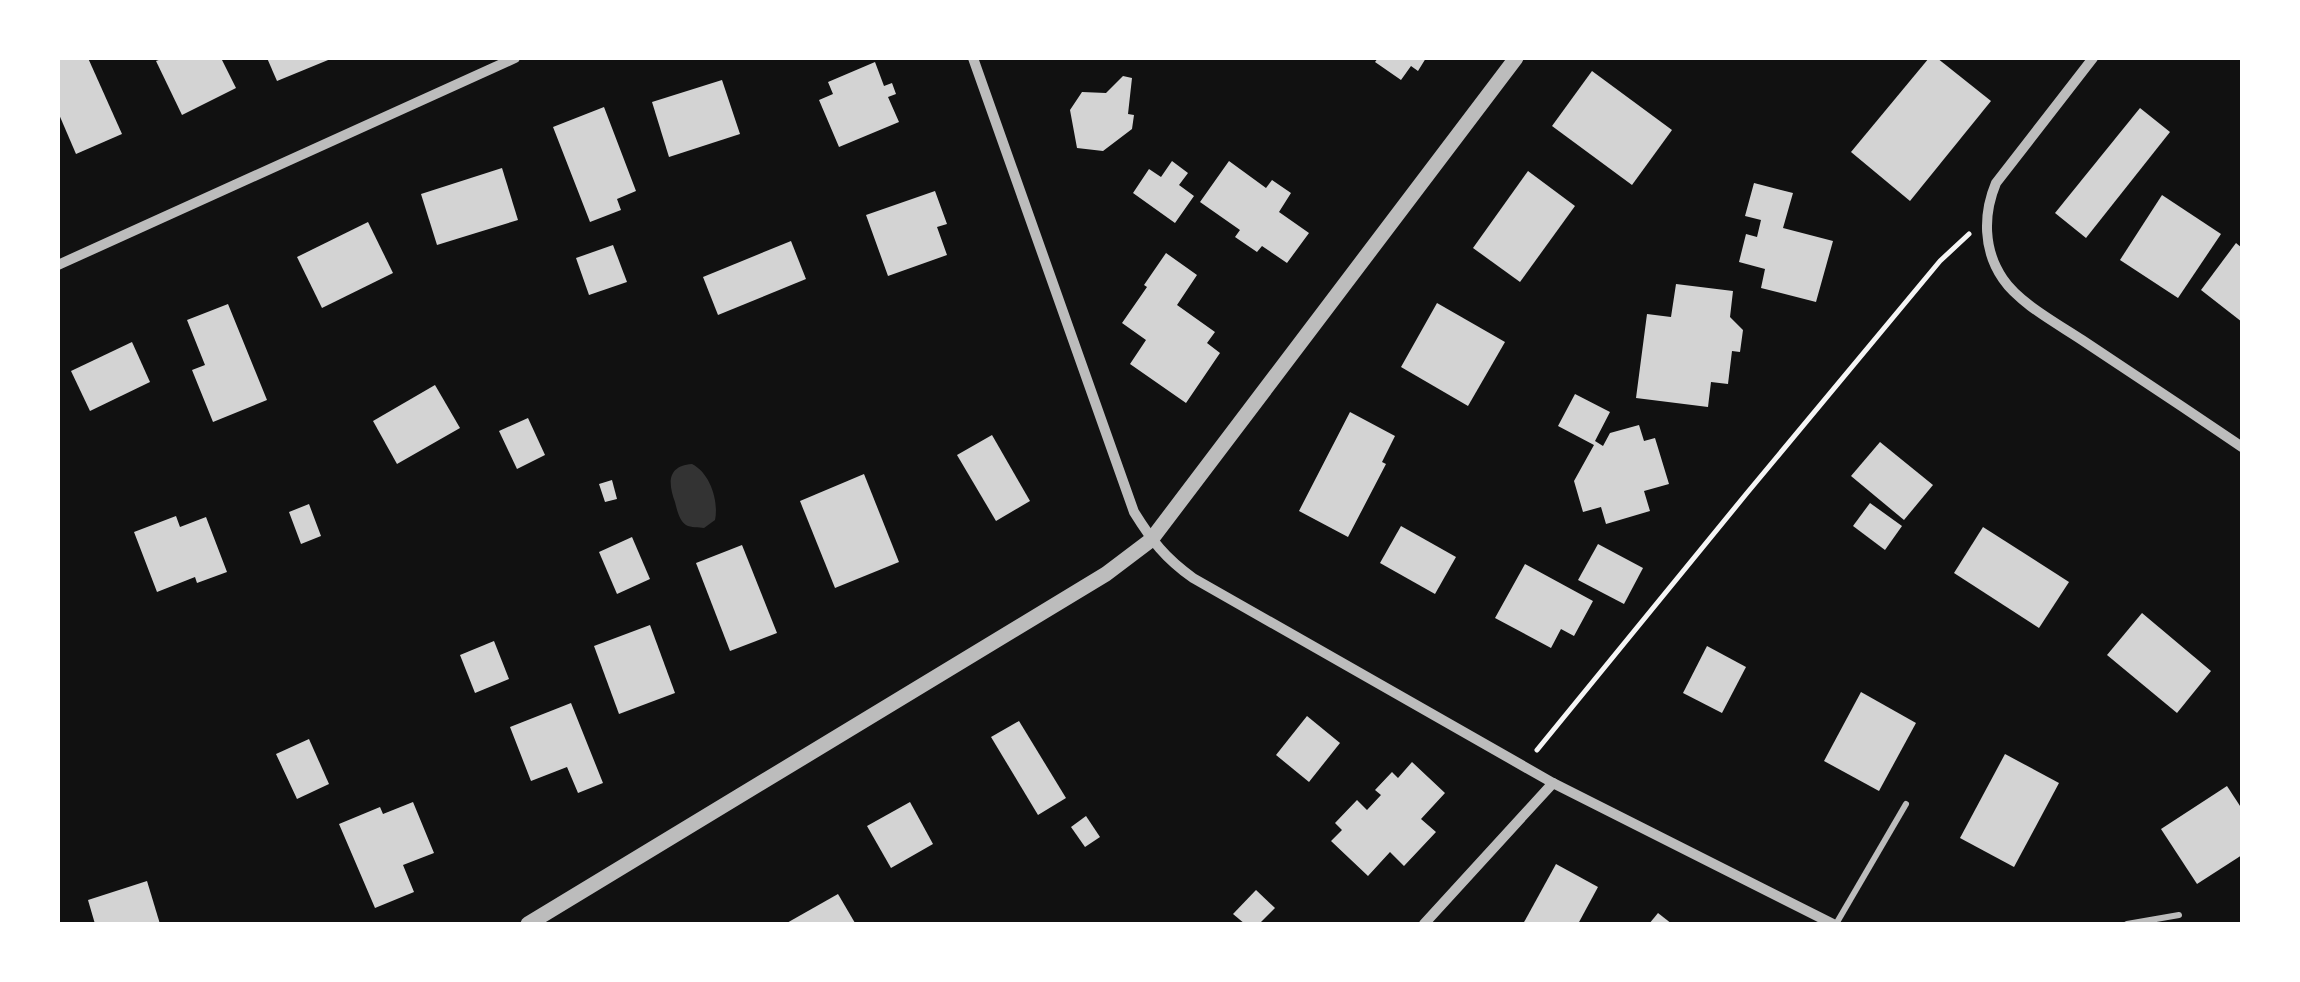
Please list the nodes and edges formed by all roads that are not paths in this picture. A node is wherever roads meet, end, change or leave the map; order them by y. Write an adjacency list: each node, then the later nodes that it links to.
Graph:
1 (516, 58): 5 (street)
2 (974, 58): 7 (street)
3 (1516, 58): 7 (street)
4 (2093, 58): 6 (street)
5 (58, 266)
6 (2242, 447)
7 (1151, 540): 8 (street); 11 (street)
8 (1553, 783): 13 (street); 14 (street)
9 (1906, 804): 14 (lane)
10 (2179, 915): 15 (lane)
11 (556, 917): 12 (street)
12 (528, 924)
13 (1424, 924)
14 (1834, 924)
15 (2126, 924)

